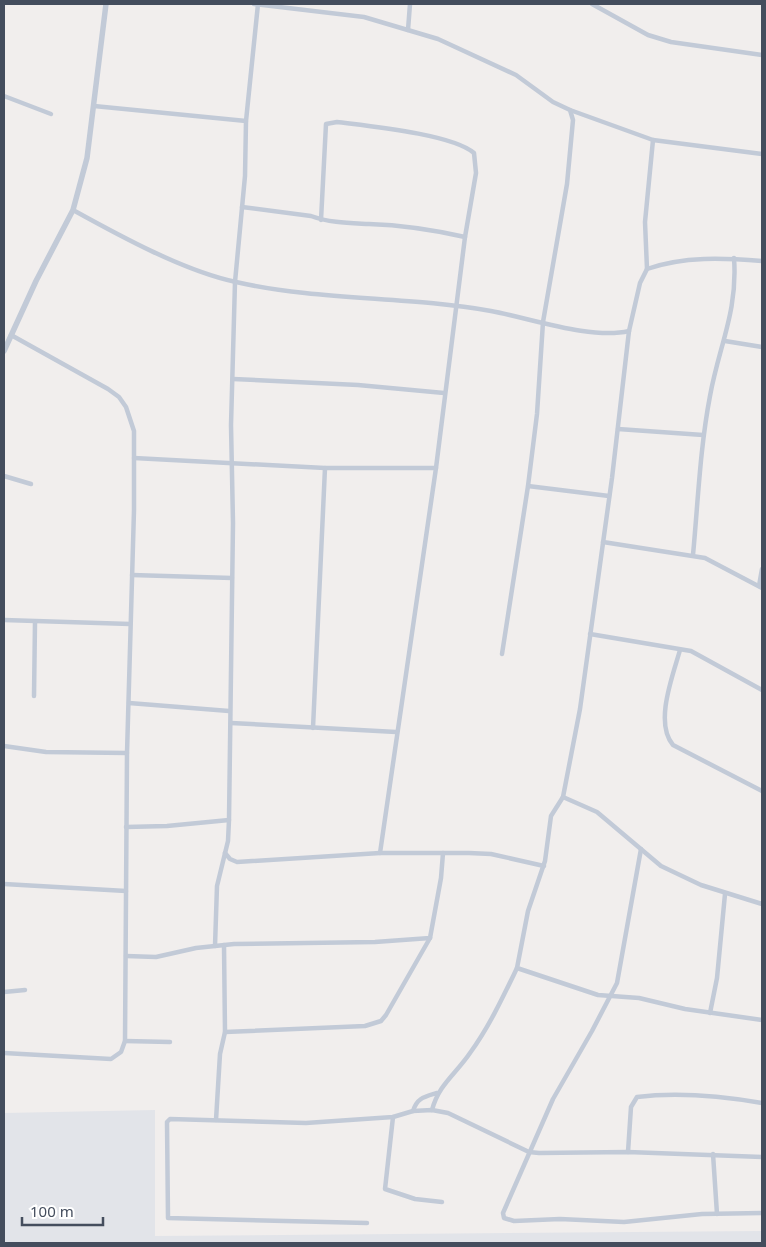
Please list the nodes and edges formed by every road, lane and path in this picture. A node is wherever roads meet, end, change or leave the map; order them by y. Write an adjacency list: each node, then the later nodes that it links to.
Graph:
1 (106, 4): 9 (street)
2 (254, 4): 3 (street)
3 (258, 4): 6 (street); 12 (street)
4 (410, 4): 6 (street)
5 (592, 4): 7 (street)
6 (408, 30): 10 (street)
7 (762, 54)
8 (4, 96): 11 (street)
9 (94, 106): 12 (street); 16 (street)
10 (570, 110): 13 (street); 24 (street)
11 (51, 114)
12 (246, 121): 15 (street)
13 (653, 140): 14 (street); 21 (street)
14 (762, 154)
15 (242, 207): 17 (street); 22 (street)
16 (73, 210): 22 (street); 26 (street)
17 (321, 220): 18 (street); 18 (street)
18 (465, 237): 23 (street)
19 (734, 258): 20 (street); 21 (street); 27 (street)
20 (762, 261)
21 (647, 269): 25 (street)
22 (235, 282): 23 (street); 30 (street)
23 (456, 306): 24 (street); 31 (street)
24 (542, 322): 25 (street); 40 (street)
25 (629, 331): 32 (street)
26 (12, 335): 29 (street); 34 (street)
27 (725, 341): 28 (street); 33 (street)
28 (762, 346)
29 (4, 351)
30 (233, 379): 31 (street); 35 (street)
31 (444, 393): 37 (street)
32 (618, 429): 33 (street); 41 (street)
33 (704, 436): 43 (street)
34 (134, 458): 35 (street); 45 (street)
35 (231, 463): 36 (street); 46 (street)
36 (325, 468): 37 (street); 59 (street)
37 (436, 468): 60 (street)
38 (4, 476): 39 (street)
39 (31, 484)
40 (528, 486): 41 (street); 53 (street)
41 (609, 496): 42 (street)
42 (603, 542): 43 (street); 51 (street)
43 (693, 555): 47 (street)
44 (762, 569): 47 (street)
45 (132, 575): 46 (street); 50 (street)
46 (232, 578): 57 (street)
47 (761, 587)
48 (4, 620): 49 (street)
49 (36, 622): 50 (street); 55 (street)
50 (130, 624): 56 (street)
51 (590, 634): 52 (street); 64 (street)
52 (680, 650): 54 (street); 63 (street)
53 (502, 654)
54 (762, 690)
55 (34, 696)
56 (128, 702): 57 (street); 62 (street)
57 (230, 711): 58 (street)
58 (231, 722): 59 (street); 65 (street)
59 (313, 728): 60 (street)
60 (396, 732): 69 (street)
61 (4, 746): 62 (street)
62 (127, 753): 66 (street)
63 (762, 791)
64 (563, 796): 67 (street); 71 (street)
65 (229, 820): 66 (street); 68 (street)
66 (126, 827): 73 (street)
67 (641, 848): 74 (street); 83 (street)
68 (225, 852): 69 (street); 78 (street)
69 (380, 852): 70 (street)
70 (443, 853): 71 (street); 76 (street)
71 (544, 866): 80 (street)
72 (4, 884): 73 (street)
73 (126, 891): 79 (street)
74 (725, 894): 75 (street); 84 (street)
75 (762, 904)
76 (430, 938): 77 (street); 86 (street)
77 (224, 944): 78 (street); 86 (street)
78 (215, 946): 79 (street)
79 (126, 956): 87 (street)
80 (517, 968): 83 (street); 90 (street)
81 (25, 990): 82 (street)
82 (4, 992)
83 (609, 996): 84 (street); 96 (street)
84 (710, 1013): 85 (street)
85 (762, 1020)
86 (225, 1032): 95 (street)
87 (125, 1042): 88 (street); 89 (street)
88 (170, 1042)
89 (4, 1053)
90 (437, 1093): 92 (street); 93 (street)
91 (762, 1102): 97 (street)
92 (432, 1110): 93 (street); 96 (street)
93 (413, 1111): 94 (street)
94 (394, 1117): 95 (street); 100 (street)
95 (216, 1120): 103 (street)
96 (529, 1152): 97 (street); 102 (street)
97 (628, 1152): 98 (street)
98 (713, 1154): 99 (street); 102 (street)
99 (762, 1157)
100 (442, 1202)
101 (762, 1213): 102 (street)
102 (717, 1214)
103 (367, 1223)

